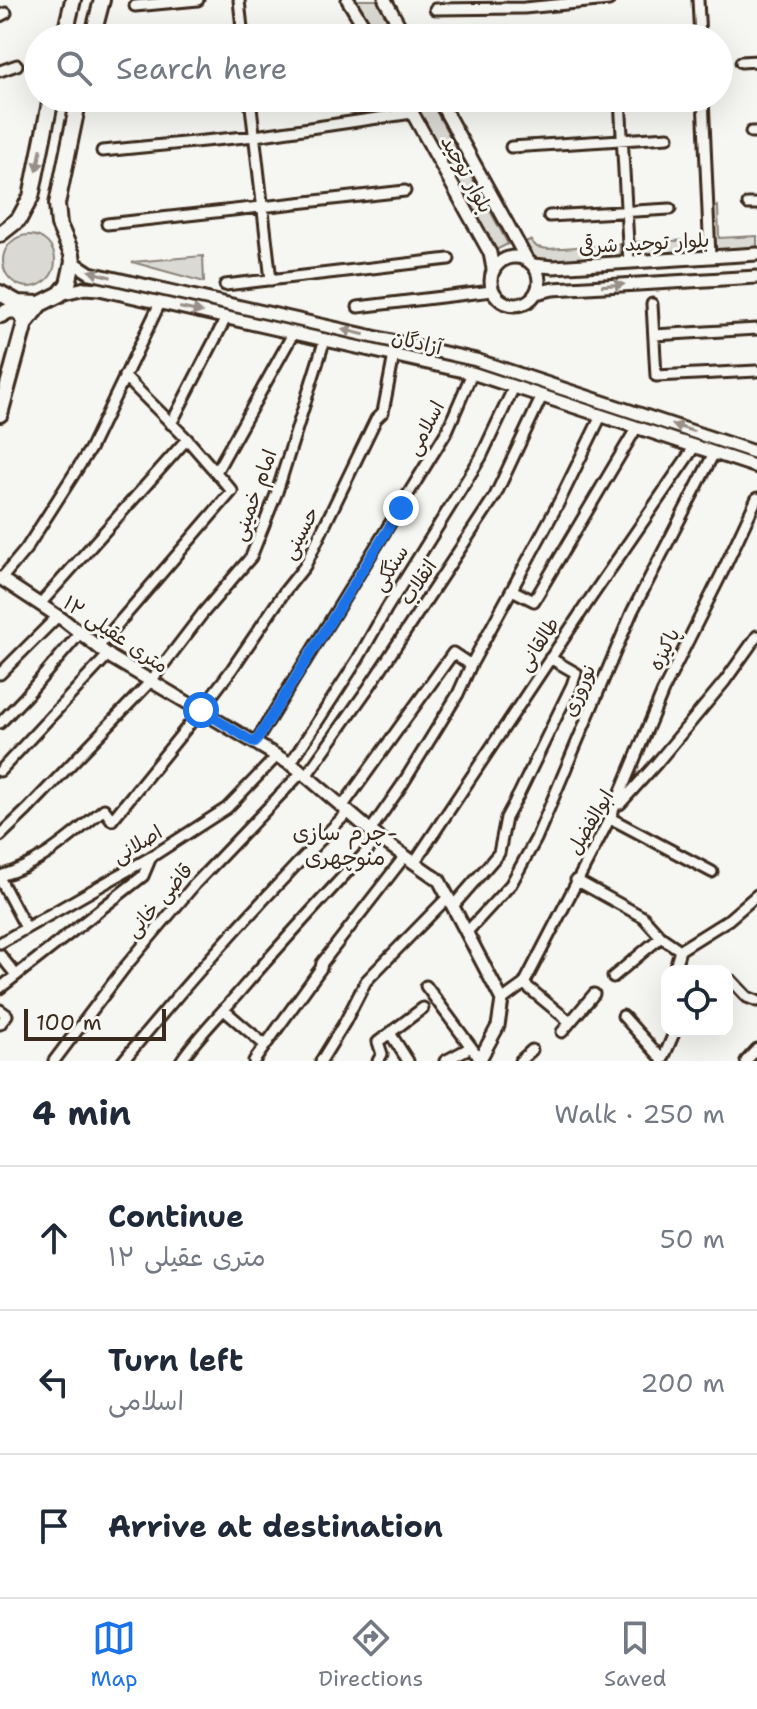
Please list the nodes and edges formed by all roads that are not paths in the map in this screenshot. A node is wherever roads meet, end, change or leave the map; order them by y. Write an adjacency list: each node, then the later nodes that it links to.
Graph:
1 (73, 0): 12 (highway)
2 (102, 0): 13 (highway)
3 (198, 0): 10 (street)
4 (239, 0): 14 (street)
5 (348, 0): 15 (street)
6 (385, 0): 16 (street)
7 (609, 0): 9 (street)
8 (698, 0): 17 (street)
9 (524, 4): 11 (street)
10 (135, 6)
11 (435, 9)
12 (67, 24)
13 (96, 24)
14 (242, 24)
15 (363, 24)
16 (398, 24)
17 (699, 24)
18 (757, 61): 19 (street)
19 (741, 62)
20 (17, 65): 21 (street)
21 (0, 71)
22 (48, 112): 40 (highway, one-way to 40)
23 (76, 112): 44 (highway)
24 (252, 112): 29 (street)
25 (446, 112): 45 (street, بلوار توحید)
26 (621, 112): 31 (street)
27 (704, 112): 42 (street)
28 (412, 113): 29 (street); 47 (street, بلوار توحید)
29 (255, 136): 33 (street); 35 (street)
30 (668, 137): 31 (street)
31 (623, 141): 32 (street); 37 (street)
32 (511, 147)
33 (102, 151)
34 (405, 191): 35 (street)
35 (263, 207): 39 (street); 49 (street)
36 (670, 209): 37 (street)
37 (626, 211): 38 (street); 46 (street)
38 (549, 216)
39 (107, 224)
40 (0, 234)
41 (757, 254): 42 (street, بلوار توحید شرقی)
42 (710, 257): 46 (street, بلوار توحید شرقی)
43 (449, 259): 49 (street)
44 (73, 262): 54 (highway); 65 (street, آزادگان, one-way to 44)
45 (530, 262): 46 (street, بلوار توحید شرقی); 47 (street); 52 (street)
46 (629, 262)
47 (493, 269): 51 (street)
48 (757, 277): 52 (street, بلوار توحید شرقی, one-way to 48)
49 (271, 280): 50 (street)
50 (225, 285)
51 (492, 291): 52 (street); 57 (street)
52 (536, 293)
53 (1, 294): 56 (highway); 58 (highway)
54 (60, 294): 55 (street, آزادگان); 56 (highway)
55 (160, 303): 59 (street, آزادگان, one-way to 59); 70 (street)
56 (40, 304): 60 (highway)
57 (358, 307)
58 (1, 318): 60 (highway)
59 (226, 318): 62 (street, آزادگان); 76 (street)
60 (25, 323): 74 (highway)
61 (757, 329): 63 (street)
62 (294, 332): 64 (street, آزادگان); 83 (street)
63 (654, 335): 71 (street); 71 (street)
64 (325, 339): 66 (street, آزادگان); 95 (street, امام خمینی)
65 (414, 346): 67 (street); 81 (street, آزادگان, one-way to 65)
66 (394, 355): 67 (street, آزادگان); 96 (street, حسینی)
67 (410, 358): 69 (street, آزادگان)
68 (757, 371): 71 (street)
69 (472, 373): 72 (street, آزادگان); 98 (street, اسلامی)
70 (124, 376): 76 (street); 85 (street)
71 (656, 376)
72 (514, 387): 73 (street, آزادگان); 100 (street, سنگکی)
73 (542, 396): 75 (street, آزادگان); 102 (street, انقلاب)
74 (0, 414)
75 (601, 416): 77 (street, آزادگان); 86 (street)
76 (171, 424): 78 (street)
77 (637, 427): 79 (street, آزادگان); 86 (street)
78 (187, 439): 83 (street); 87 (street)
79 (695, 446): 80 (street, آزادگان); 92 (street, طالقانی)
80 (714, 453): 82 (street, آزادگان); 115 (street, نوروزی)
81 (757, 453)
82 (757, 467)
83 (216, 472): 91 (street)
84 (757, 498): 104 (street, پاکیزه)
85 (0, 578): 87 (street, ۱۲ متری عقیلی)
86 (512, 590): 93 (street)
87 (40, 604): 88 (street, ۱۲ متری عقیلی)
88 (58, 616): 89 (street, ۱۲ متری عقیلی); 94 (street)
89 (80, 633): 91 (street, ۱۲ متری عقیلی); 97 (street)
90 (757, 636): 104 (street, ابوالفضل)
91 (103, 651): 95 (street, ۱۲ متری عقیلی); 101 (street)
92 (550, 658): 108 (street, طالقانی); 113 (street)
93 (471, 665): 103 (street); 105 (street)
94 (0, 674)
95 (151, 681): 96 (street, ۱۲ متری عقیلی); 106 (street, امام خمینی)
96 (201, 710): 98 (street, ۱۲ متری عقیلی); 110 (street, حسینی)
97 (0, 723)
98 (255, 743): 99 (street, ۱۲ متری عقیلی)
99 (277, 756): 100 (street, ۱۲ متری عقیلی); 107 (street, اصلانی)
100 (290, 764): 102 (street, ۱۲ متری عقیلی)
101 (0, 771)
102 (304, 774): 103 (street, ۱۲ متری عقیلی); 145 (street, قاضی خانی)
103 (345, 809): 105 (street, ۱۲ متری عقیلی); 146 (street)
104 (610, 818): 109 (street); 111 (street, ابوالفضل)
105 (375, 834): 108 (street, ۱۲ متری عقیلی); 131 (street)
106 (0, 836)
107 (151, 857): 114 (street, اصلانی); 121 (street)
108 (410, 859): 113 (street, ۱۲ متری عقیلی); 139 (street, طالقانی)
109 (712, 872)
110 (0, 877): 114 (street)
111 (576, 880): 116 (street); 124 (street, ابوالفضل)
112 (757, 895): 118 (street)
113 (450, 902): 115 (street, ۱۲ متری عقیلی); 149 (street)
114 (26, 928): 117 (street, اصلانی)
115 (466, 933): 128 (street, ۱۲ متری عقیلی)
116 (661, 937): 118 (street); 122 (street)
117 (0, 943)
118 (680, 950): 120 (street)
119 (0, 955): 121 (street)
120 (676, 965)
121 (16, 975): 126 (street)
122 (613, 977)
123 (733, 982): 129 (street)
124 (524, 984): 128 (street, ابوالفضل); 134 (street)
125 (426, 986): 140 (street)
126 (0, 988)
127 (594, 994): 134 (street)
128 (502, 1000): 143 (street)
129 (757, 1001)
130 (423, 1008): 137 (street)
131 (224, 1010): 139 (street); 147 (street)
132 (3, 1012): 135 (street)
133 (623, 1016): 144 (street)
134 (570, 1022): 136 (street)
135 (0, 1024)
136 (562, 1032)
137 (390, 1033): 150 (street); 151 (street)
138 (672, 1037): 144 (street)
139 (265, 1045): 148 (street, طالقانی)
140 (471, 1047): 143 (street); 152 (street)
141 (757, 1049): 154 (street)
142 (532, 1050): 153 (street)
143 (480, 1060)
144 (662, 1060)
145 (54, 1061)
146 (123, 1061)
147 (181, 1061)
148 (254, 1061)
149 (321, 1061)
150 (378, 1061)
151 (408, 1061)
152 (445, 1061)
153 (520, 1061)
154 (746, 1061)

